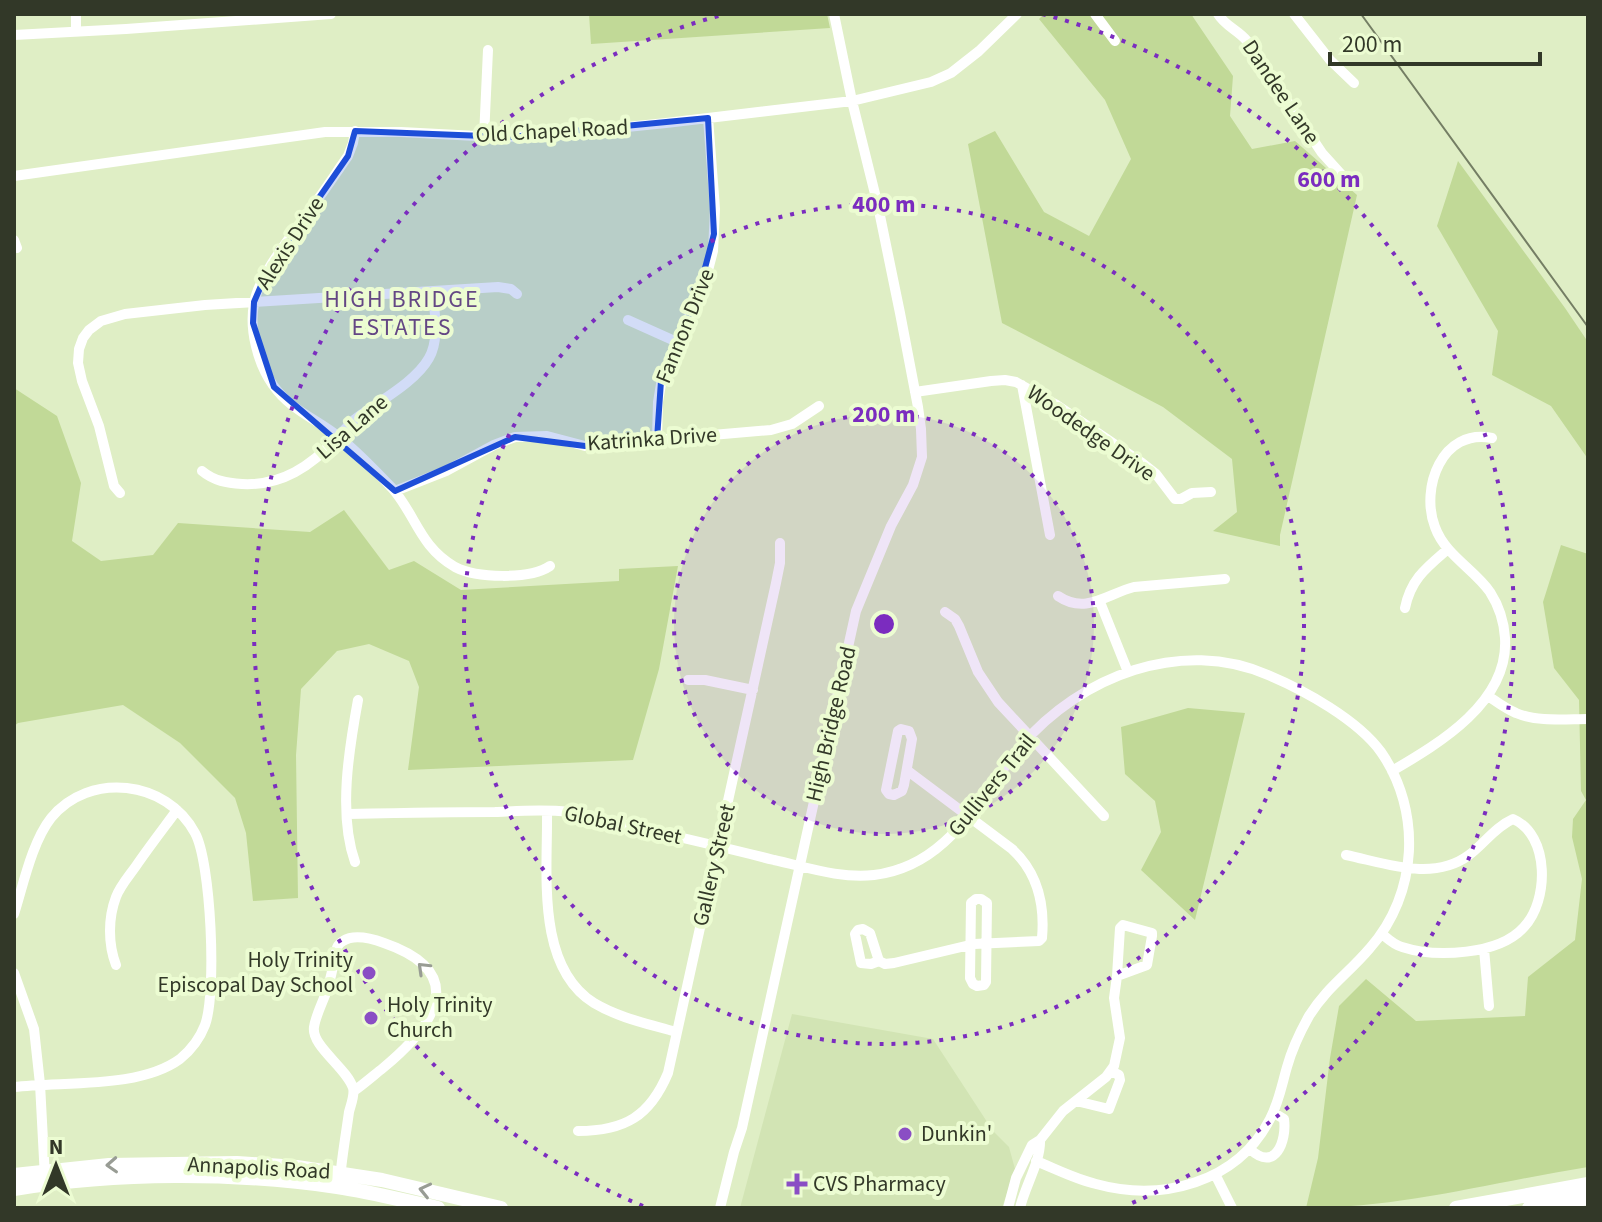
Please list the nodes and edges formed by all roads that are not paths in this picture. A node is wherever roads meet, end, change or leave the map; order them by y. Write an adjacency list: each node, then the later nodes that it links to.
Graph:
1 (76, 14): 9 (street)
2 (331, 14): 8 (street)
3 (834, 14): 14 (street, High Bridge Road)
4 (1017, 14): 14 (street, Old Chapel Road)
5 (1095, 14): 11 (street)
6 (1218, 14): 18 (street, Dandee Lane)
7 (1294, 14): 13 (street)
8 (180, 19): 9 (street)
9 (76, 32): 10 (street)
10 (14, 35)
11 (1115, 41)
12 (488, 50): 17 (street)
13 (1354, 83)
14 (852, 101): 15 (street, Old Chapel Road); 26 (street, High Bridge Road)
15 (708, 118): 17 (street, Old Chapel Road); 24 (street, Fannon Drive)
16 (355, 131): 17 (street, Old Chapel Road); 19 (street, Old Chapel Road); 22 (street, Alexis Drive)
17 (484, 137)
18 (1341, 174)
19 (14, 176)
20 (433, 291): 21 (street); 22 (street); 28 (street, Lisa Lane)
21 (517, 294)
22 (254, 302): 28 (street, Alexis Drive); 34 (street)
23 (628, 320): 24 (street)
24 (677, 342): 30 (street, Fannon Drive)
25 (1022, 385): 26 (street, Woodedge Drive); 33 (street, Woodedge Drive); 35 (street)
26 (915, 392): 61 (street, High Bridge Road)
27 (819, 406): 30 (street, Katrinka Drive)
28 (338, 436): 31 (street, Lisa Lane); 32 (street, Alexis Drive)
29 (1492, 438): 37 (street)
30 (657, 439): 32 (street, Katrinka Drive)
31 (202, 471)
32 (395, 491): 38 (street, Alexis Drive)
33 (1211, 492)
34 (120, 493)
35 (1050, 535)
36 (780, 543): 46 (street, Gallery Street)
37 (1448, 549): 42 (street); 47 (street)
38 (550, 566)
39 (1225, 579): 41 (street)
40 (1058, 596): 41 (street)
41 (1100, 602): 44 (street)
42 (1405, 608)
43 (945, 612): 50 (street)
44 (1128, 672): 50 (street, Gullivers Trail); 52 (street, Gullivers Trail)
45 (688, 680): 46 (street)
46 (753, 690): 58 (street, Gallery Street)
47 (1488, 696): 49 (street); 52 (street)
48 (358, 700): 55 (street)
49 (1588, 719)
50 (1029, 737): 56 (street, Gullivers Trail); 57 (street)
51 (908, 771): 51 (street); 56 (street)
52 (1392, 771): 62 (street, Gullivers Trail)
53 (177, 810): 63 (street); 69 (street); 75 (street)
54 (547, 811): 55 (street, Global Street); 58 (street, Global Street); 73 (street)
55 (348, 814): 60 (street)
56 (968, 816): 61 (street, Gullivers Trail); 65 (street)
57 (1104, 816)
58 (718, 846): 61 (street, Global Street); 73 (street, Gallery Street)
59 (1346, 855): 62 (street)
60 (355, 862)
61 (799, 866): 93 (street, High Bridge Road)
62 (1408, 869): 64 (street, Gullivers Trail); 67 (street)
63 (14, 914)
64 (1382, 934): 67 (street); 79 (street, Gullivers Trail)
65 (987, 942): 66 (street); 66 (street); 66 (street)
66 (970, 944): 68 (street)
67 (1484, 949): 72 (street)
68 (879, 961)
69 (116, 965)
70 (14, 973): 75 (street)
71 (1117, 976): 71 (street); 74 (street)
72 (1489, 1006)
73 (676, 1032): 80 (street, Gallery Street)
74 (1111, 1071): 78 (street); 78 (street)
75 (40, 1084): 76 (street); 86 (street)
76 (14, 1087)
77 (354, 1091): 77 (street, one-way to 77); 87 (street)
78 (1076, 1101): 81 (street)
79 (1274, 1113): 82 (street, Gullivers Trail); 82 (street)
80 (578, 1131)
81 (1040, 1140): 83 (street); 94 (street)
82 (1250, 1149): 85 (street, Gullivers Trail)
83 (1036, 1161): 85 (street, Gullivers Trail); 95 (street)
84 (14, 1175): 86 (main road, Annapolis Road)
85 (1216, 1176): 96 (street)
86 (45, 1177): 87 (main road, Annapolis Road); 89 (main road, Annapolis Road)
87 (340, 1180): 91 (main road, Annapolis Road); 92 (main road, Annapolis Road, one-way to 87)
88 (1588, 1184): 97 (main road)
89 (14, 1189)
90 (1588, 1198): 98 (main road)
91 (438, 1208)
92 (501, 1208)
93 (720, 1208)
94 (1008, 1208)
95 (1020, 1208)
96 (1232, 1208)
97 (1456, 1208)
98 (1529, 1208)

